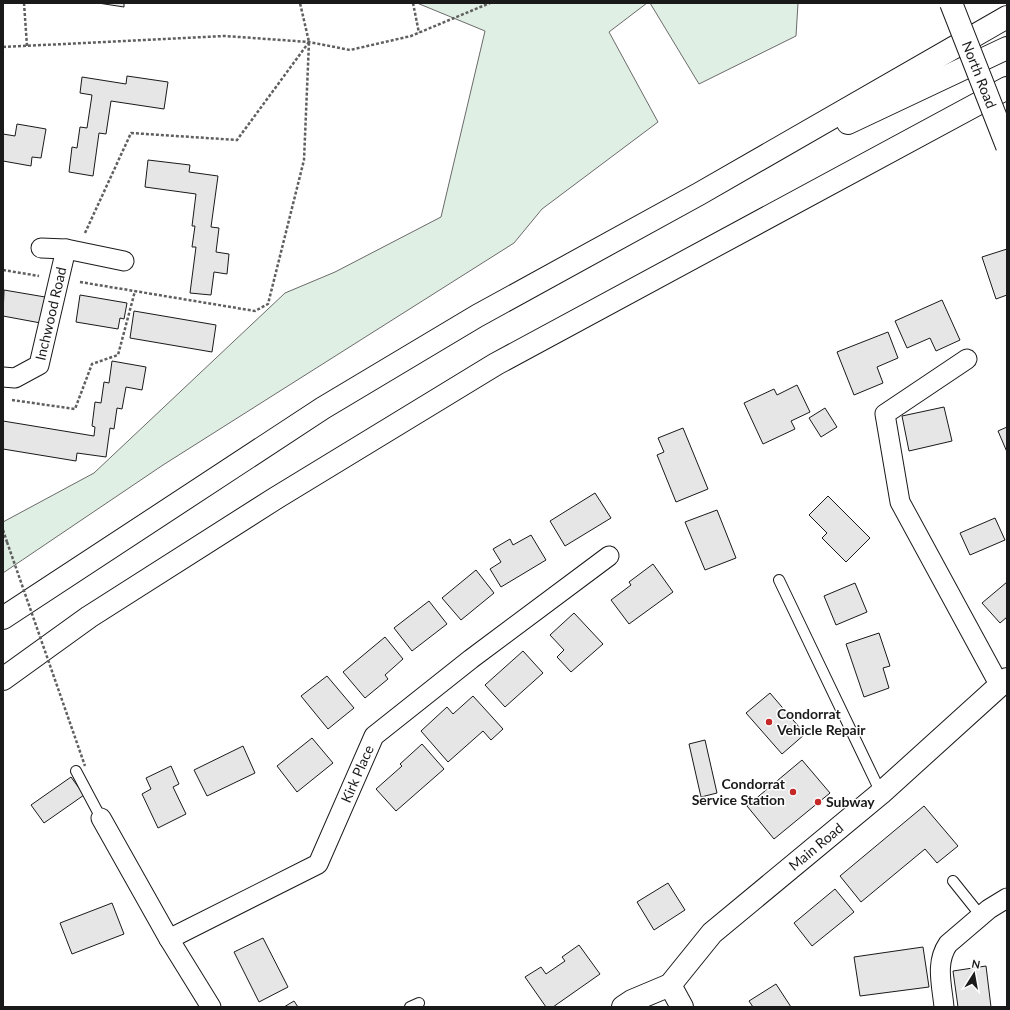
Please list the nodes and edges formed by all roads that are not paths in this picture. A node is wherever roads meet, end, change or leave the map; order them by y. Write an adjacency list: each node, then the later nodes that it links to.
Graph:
1 (951, 3): 5 (main road, North Road, bridge)
2 (1007, 16): 6 (main road)
3 (1007, 48): 6 (main road)
4 (1007, 88): 15 (main road)
5 (1007, 146)
6 (699, 194): 14 (main road)
7 (41, 248): 8 (street, Inchwood Road)
8 (72, 250): 9 (street, Inchwood Road); 11 (street, Inchwood Road)
9 (124, 261)
10 (967, 359): 16 (street)
11 (3, 377)
12 (608, 556): 23 (street, Kirk Place)
13 (779, 580): 18 (lane)
14 (3, 618)
15 (3, 679)
16 (1003, 683): 18 (main road, Main Road)
17 (81, 769): 19 (lane)
18 (881, 793): 24 (main road, Main Road)
19 (100, 818): 23 (street)
20 (953, 881): 22 (lane)
21 (1007, 898): 22 (street)
22 (981, 916): 28 (street)
23 (168, 939): 25 (street)
24 (670, 985): 26 (main road, Main Road); 27 (main road)
25 (211, 1007)
26 (623, 1007)
27 (682, 1007)
28 (944, 1007)

